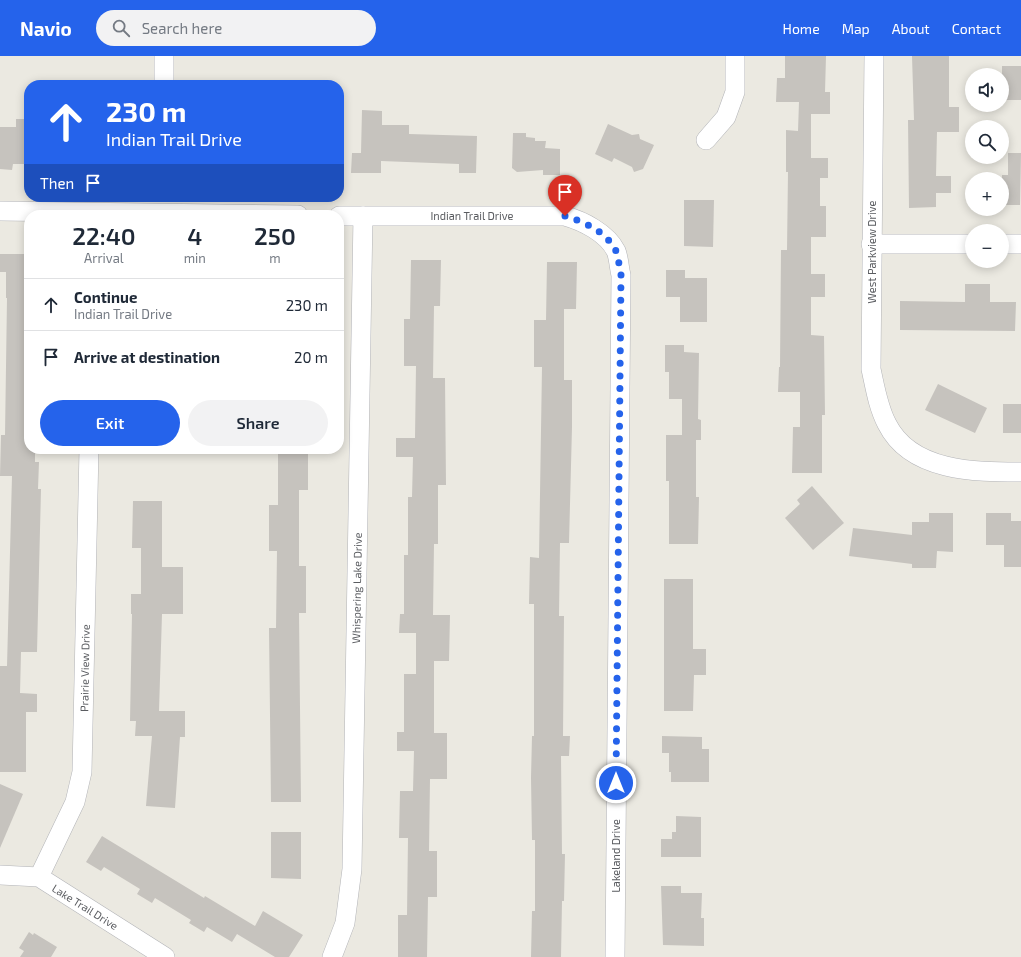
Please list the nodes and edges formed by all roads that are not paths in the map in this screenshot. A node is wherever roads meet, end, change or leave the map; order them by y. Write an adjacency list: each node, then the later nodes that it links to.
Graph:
1 (164, 56): 4 (street)
2 (735, 56): 5 (street)
3 (874, 56): 14 (street, West Parkview Drive)
4 (164, 80)
5 (706, 140)
6 (163, 205): 7 (street); 8 (street)
7 (124, 210)
8 (230, 210)
9 (0, 211): 10 (street)
10 (24, 212)
11 (344, 216): 12 (street, Indian Trail Drive)
12 (363, 216): 13 (street, Indian Trail Drive); 23 (street, Whispering Lake Drive)
13 (601, 234): 24 (street, Lakeland Drive)
14 (871, 244): 15 (street); 19 (street, West Parkview Drive)
15 (965, 244)
16 (1009, 244): 17 (street)
17 (1021, 244)
18 (89, 454): 21 (street, Prairie View Drive)
19 (1021, 472)
20 (0, 875): 21 (street, Lake Trail Drive)
21 (39, 877): 22 (street, Lake Trail Drive)
22 (165, 957)
23 (332, 957)
24 (615, 957)

